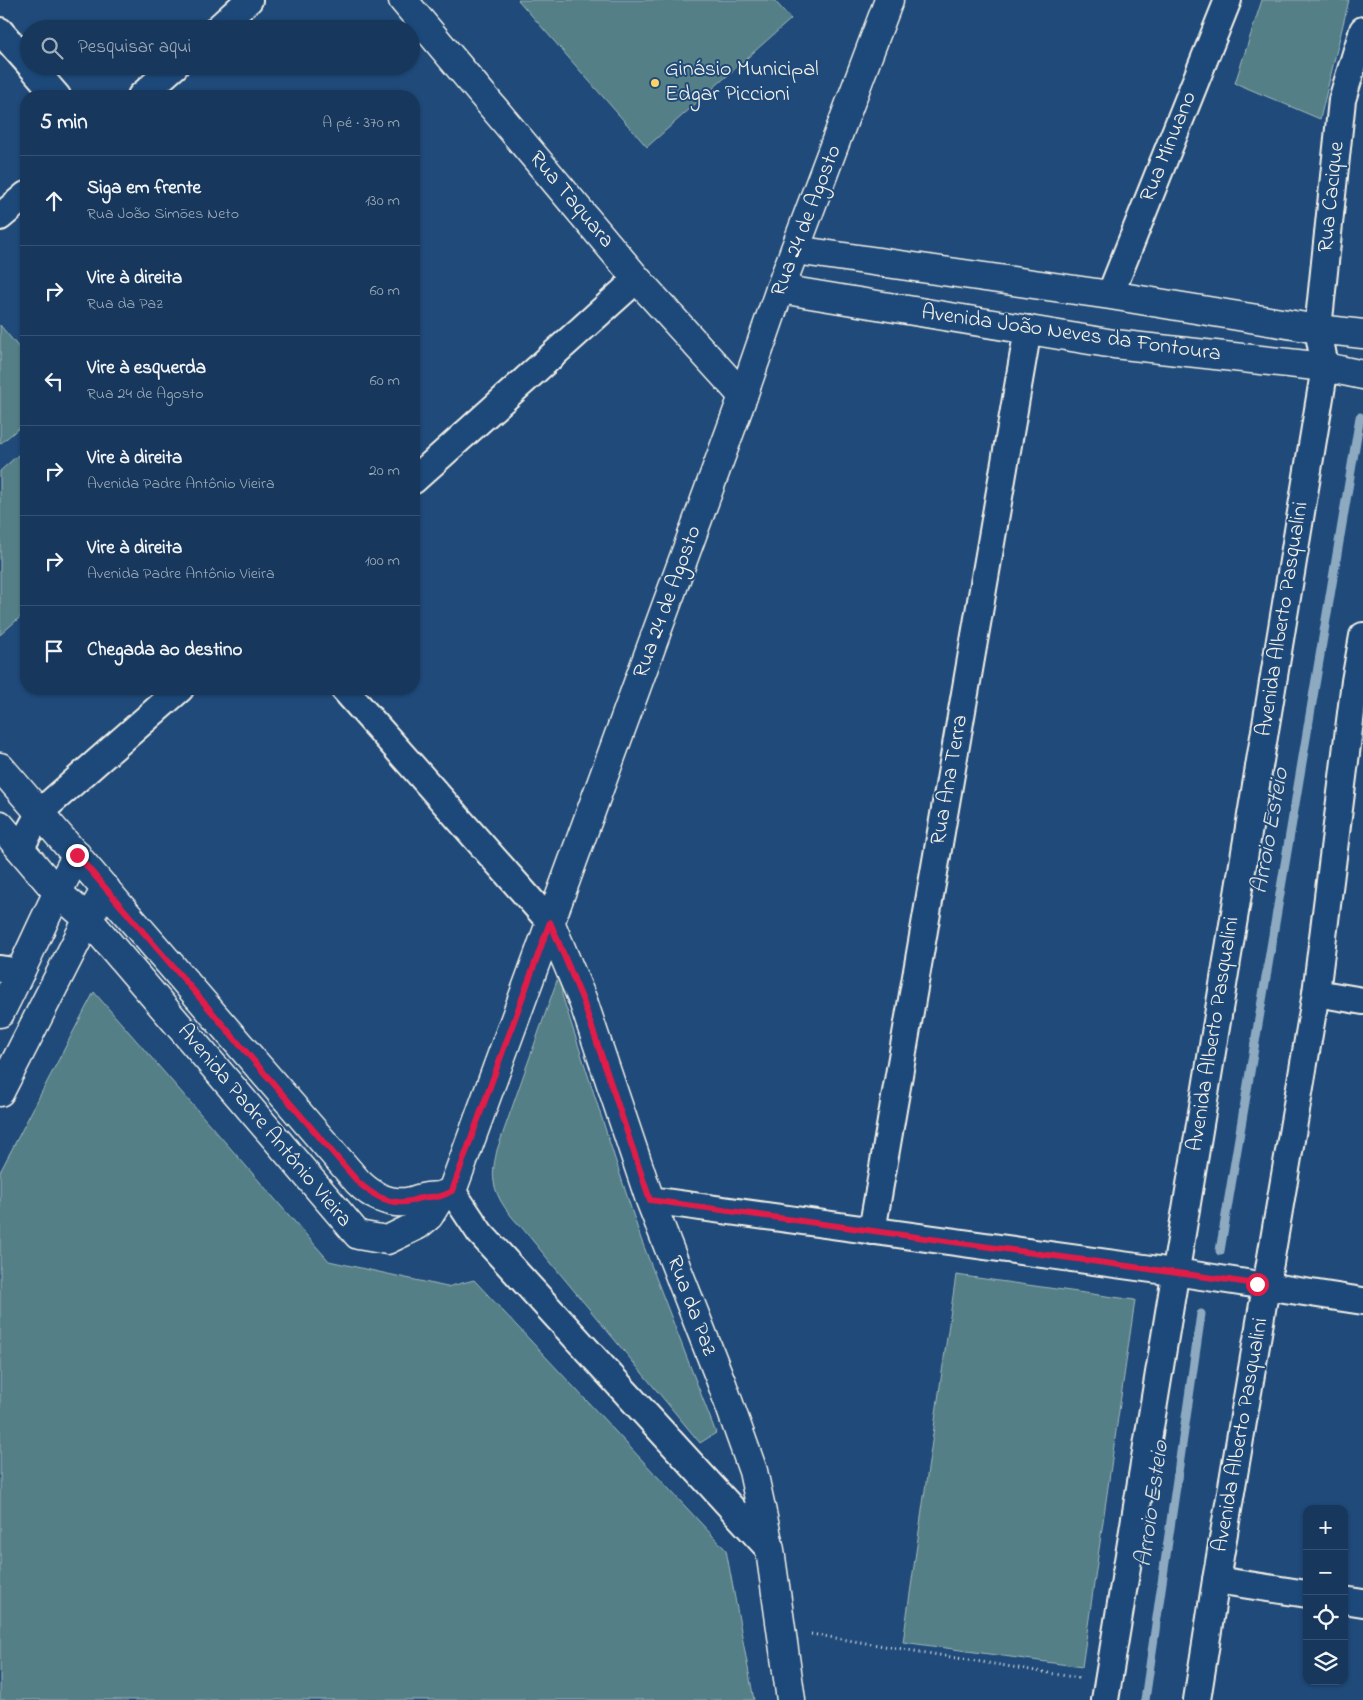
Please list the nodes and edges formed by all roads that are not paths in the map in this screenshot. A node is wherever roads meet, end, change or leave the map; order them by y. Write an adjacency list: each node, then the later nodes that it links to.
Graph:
1 (249, 0): 5 (street)
2 (403, 0): 7 (street, Rua Taquara)
3 (889, 0): 17 (street, Rua 24 de Agosto)
4 (1228, 0): 20 (street, Rua Minuano)
5 (227, 20)
6 (420, 20): 18 (street, Rua Taquara)
7 (420, 20)
8 (0, 30): 10 (street)
9 (1363, 30): 22 (street, Rua Cacique)
10 (20, 53)
11 (38, 75): 13 (street)
12 (165, 75): 14 (street)
13 (51, 90)
14 (149, 90)
15 (20, 200): 16 (street)
16 (0, 217)
17 (795, 250): 19 (street, Rua 24 de Agosto); 20 (street, Avenida João Neves da Fontoura)
18 (637, 279): 26 (street, Rua Taquara); 27 (street)
19 (780, 289): 21 (street, Avenida João Neves da Fontoura); 26 (street, Rua 24 de Agosto)
20 (1110, 295): 22 (street, Avenida João Neves da Fontoura)
21 (1028, 329): 24 (street, Avenida João Neves da Fontoura); 48 (street, Rua Ana Terra)
22 (1318, 330): 23 (street, Avenida João Neves da Fontoura); 24 (street, Rua Cacique)
23 (1363, 334)
24 (1325, 367): 25 (street, Avenida João Neves da Fontoura); 49 (street, Avenida Alberto Pasqualini)
25 (1363, 375)
26 (743, 396): 40 (street, Rua 24 de Agosto)
27 (420, 475)
28 (1363, 636): 29 (street, Avenida Alberto Pasqualini)
29 (1359, 682): 42 (street, Avenida Alberto Pasqualini)
30 (173, 695): 33 (street)
31 (349, 695): 40 (street)
32 (0, 767): 33 (street, Avenida Padre Antônio Vieira)
33 (40, 812): 35 (street); 36 (street, Avenida Padre Antônio Vieira)
34 (0, 825): 35 (street, Avenida Padre Antônio Vieira)
35 (20, 848): 38 (street, Avenida Padre Antônio Vieira)
36 (77, 855): 37 (street, Avenida Padre Antônio Vieira); 38 (street)
37 (106, 889): 39 (street); 46 (street, Avenida Padre Antônio Vieira)
38 (57, 892): 39 (street, Avenida Padre Antônio Vieira); 41 (street)
39 (88, 919): 45 (street); 46 (street, Avenida Padre Antônio Vieira)
40 (550, 922): 46 (street, Rua 24 de Agosto); 47 (street, Rua da Paz)
41 (10, 970): 44 (street)
42 (1316, 993): 43 (street); 50 (street, Avenida Alberto Pasqualini)
43 (1363, 1001)
44 (0, 1013)
45 (0, 1092)
46 (446, 1194): 52 (street)
47 (650, 1200): 48 (street); 52 (street, Rua da Paz)
48 (872, 1231): 49 (street)
49 (1181, 1273): 50 (street); 57 (street, Avenida Alberto Pasqualini)
50 (1262, 1285): 51 (street); 53 (street, Avenida Alberto Pasqualini)
51 (1363, 1301)
52 (770, 1550): 58 (street, Rua da Paz)
53 (1216, 1580): 54 (street); 59 (street, Avenida Alberto Pasqualini)
54 (1303, 1593)
55 (1348, 1601): 56 (street)
56 (1363, 1603)
57 (1106, 1691)
58 (791, 1700)
59 (1197, 1700)

